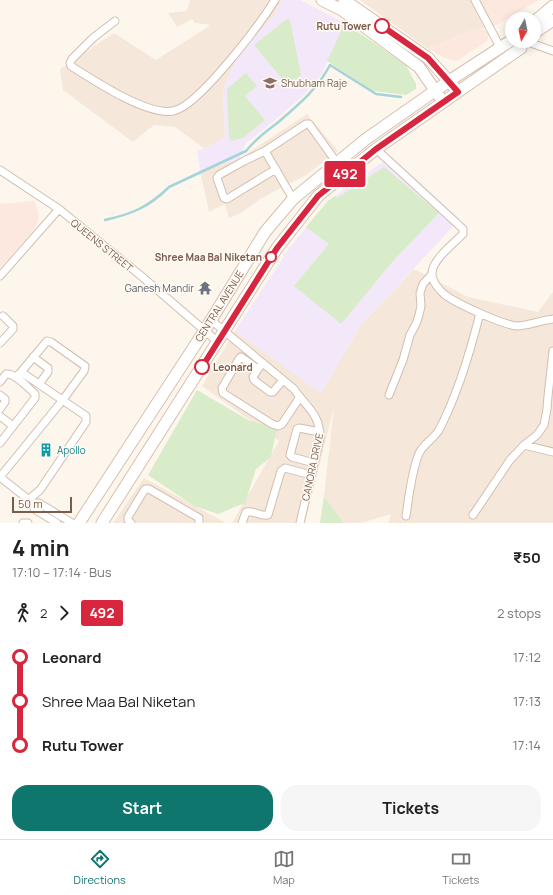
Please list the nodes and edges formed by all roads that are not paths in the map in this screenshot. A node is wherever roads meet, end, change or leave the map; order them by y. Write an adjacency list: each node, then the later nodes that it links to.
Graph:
1 (275, 0): 7 (street)
2 (322, 0): 16 (main road)
3 (344, 0): 15 (main road)
4 (475, 0): 11 (street)
5 (553, 6): 6 (main road)
6 (541, 16)
7 (115, 20)
8 (553, 20): 9 (main road, CENTRAL AVENUE)
9 (541, 28)
10 (505, 46): 11 (main road, CENTRAL AVENUE)
11 (500, 48): 15 (main road, CENTRAL AVENUE)
12 (514, 48): 17 (main road, CENTRAL AVENUE)
13 (541, 48): 14 (street)
14 (553, 52)
15 (449, 81): 16 (main road, CENTRAL AVENUE); 17 (main road)
16 (435, 91): 18 (main road); 21 (main road, CENTRAL AVENUE)
17 (458, 92): 18 (main road, CENTRAL AVENUE)
18 (444, 101): 19 (main road, CENTRAL AVENUE)
19 (376, 149): 26 (street); 33 (main road, CENTRAL AVENUE)
20 (265, 151): 21 (street); 22 (street); 22 (street)
21 (337, 163): 24 (main road, CENTRAL AVENUE)
22 (276, 169): 24 (street)
23 (0, 170): 25 (street, QUEENS STREET)
24 (293, 199): 31 (main road, CENTRAL AVENUE)
25 (59, 210): 27 (street); 32 (street, QUEENS STREET)
26 (432, 274): 28 (street); 45 (street)
27 (0, 276)
28 (480, 313): 30 (street); 60 (street)
29 (3, 316): 35 (street)
30 (553, 319)
31 (211, 320): 32 (main road, CENTRAL AVENUE); 33 (street, CANORA DRIVE)
32 (205, 330): 34 (street, QUEENS STREET); 66 (main road, CENTRAL AVENUE)
33 (225, 331): 34 (main road, CENTRAL AVENUE); 38 (street, CANORA DRIVE)
34 (218, 342): 61 (main road, CENTRAL AVENUE)
35 (0, 343)
36 (553, 351): 53 (street)
37 (33, 357): 40 (street); 43 (street); 47 (street)
38 (263, 363): 39 (street); 41 (street, CANORA DRIVE)
39 (258, 369): 41 (street); 46 (street)
40 (19, 374): 42 (street); 43 (street); 50 (street)
41 (283, 380): 46 (street, CANORA DRIVE)
42 (0, 382)
43 (39, 384): 47 (street)
44 (0, 395): 48 (street)
45 (389, 395)
46 (300, 397): 51 (street, CANORA DRIVE)
47 (62, 401): 56 (street); 58 (street)
48 (0, 409)
49 (0, 416): 50 (street)
50 (14, 426): 52 (street)
51 (320, 432): 55 (street, CANORA DRIVE); 55 (street)
52 (0, 443)
53 (524, 445): 54 (street); 59 (street)
54 (553, 452)
55 (314, 463): 57 (street, CANORA DRIVE)
56 (2, 469): 58 (street)
57 (311, 475): 69 (street); 70 (street, CANORA DRIVE)
58 (30, 501): 64 (street); 65 (street)
59 (473, 514)
60 (406, 516)
61 (106, 521)
62 (23, 523): 63 (street)
63 (28, 523)
64 (57, 523)
65 (72, 523)
66 (79, 523)
67 (131, 523): 68 (street)
68 (199, 523)
69 (242, 523)
70 (300, 523)

